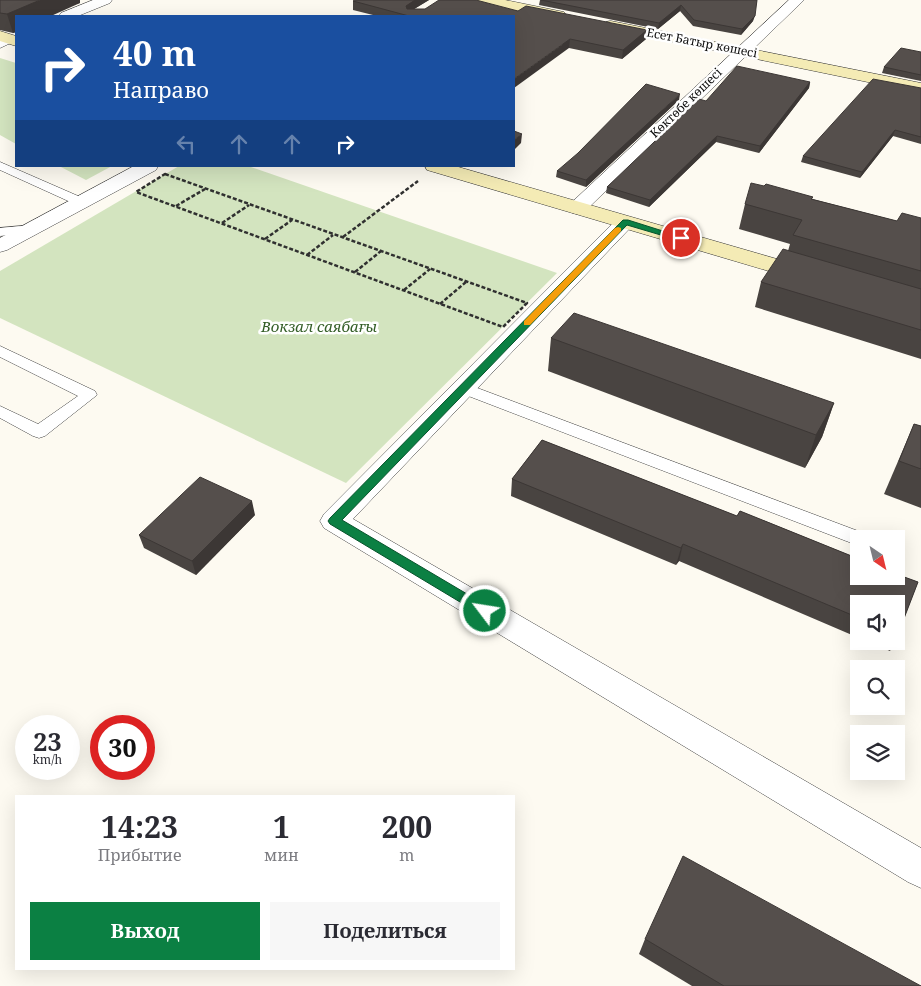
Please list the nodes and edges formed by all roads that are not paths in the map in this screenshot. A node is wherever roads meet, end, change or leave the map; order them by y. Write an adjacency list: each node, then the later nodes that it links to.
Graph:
1 (105, 0): 4 (street)
2 (483, 0): 5 (street)
3 (797, 0): 7 (street, Көктөбе көшесі)
4 (68, 15)
5 (569, 17)
6 (598, 23): 7 (street, Есет Батыр көшесі)
7 (741, 51): 8 (street, Есет Батыр көшесі); 13 (street, Көктөбе көшесі)
8 (921, 88)
9 (0, 166): 12 (lane)
10 (147, 167): 12 (street)
11 (435, 167): 13 (street)
12 (82, 202): 15 (street)
13 (577, 208): 14 (street)
14 (626, 222): 18 (street); 20 (street)
15 (32, 229): 16 (lane); 17 (street)
16 (0, 232)
17 (0, 246)
18 (826, 280)
19 (0, 350): 21 (lane)
20 (464, 388): 22 (lane); 23 (street)
21 (0, 410)
22 (850, 535)
23 (921, 869)

